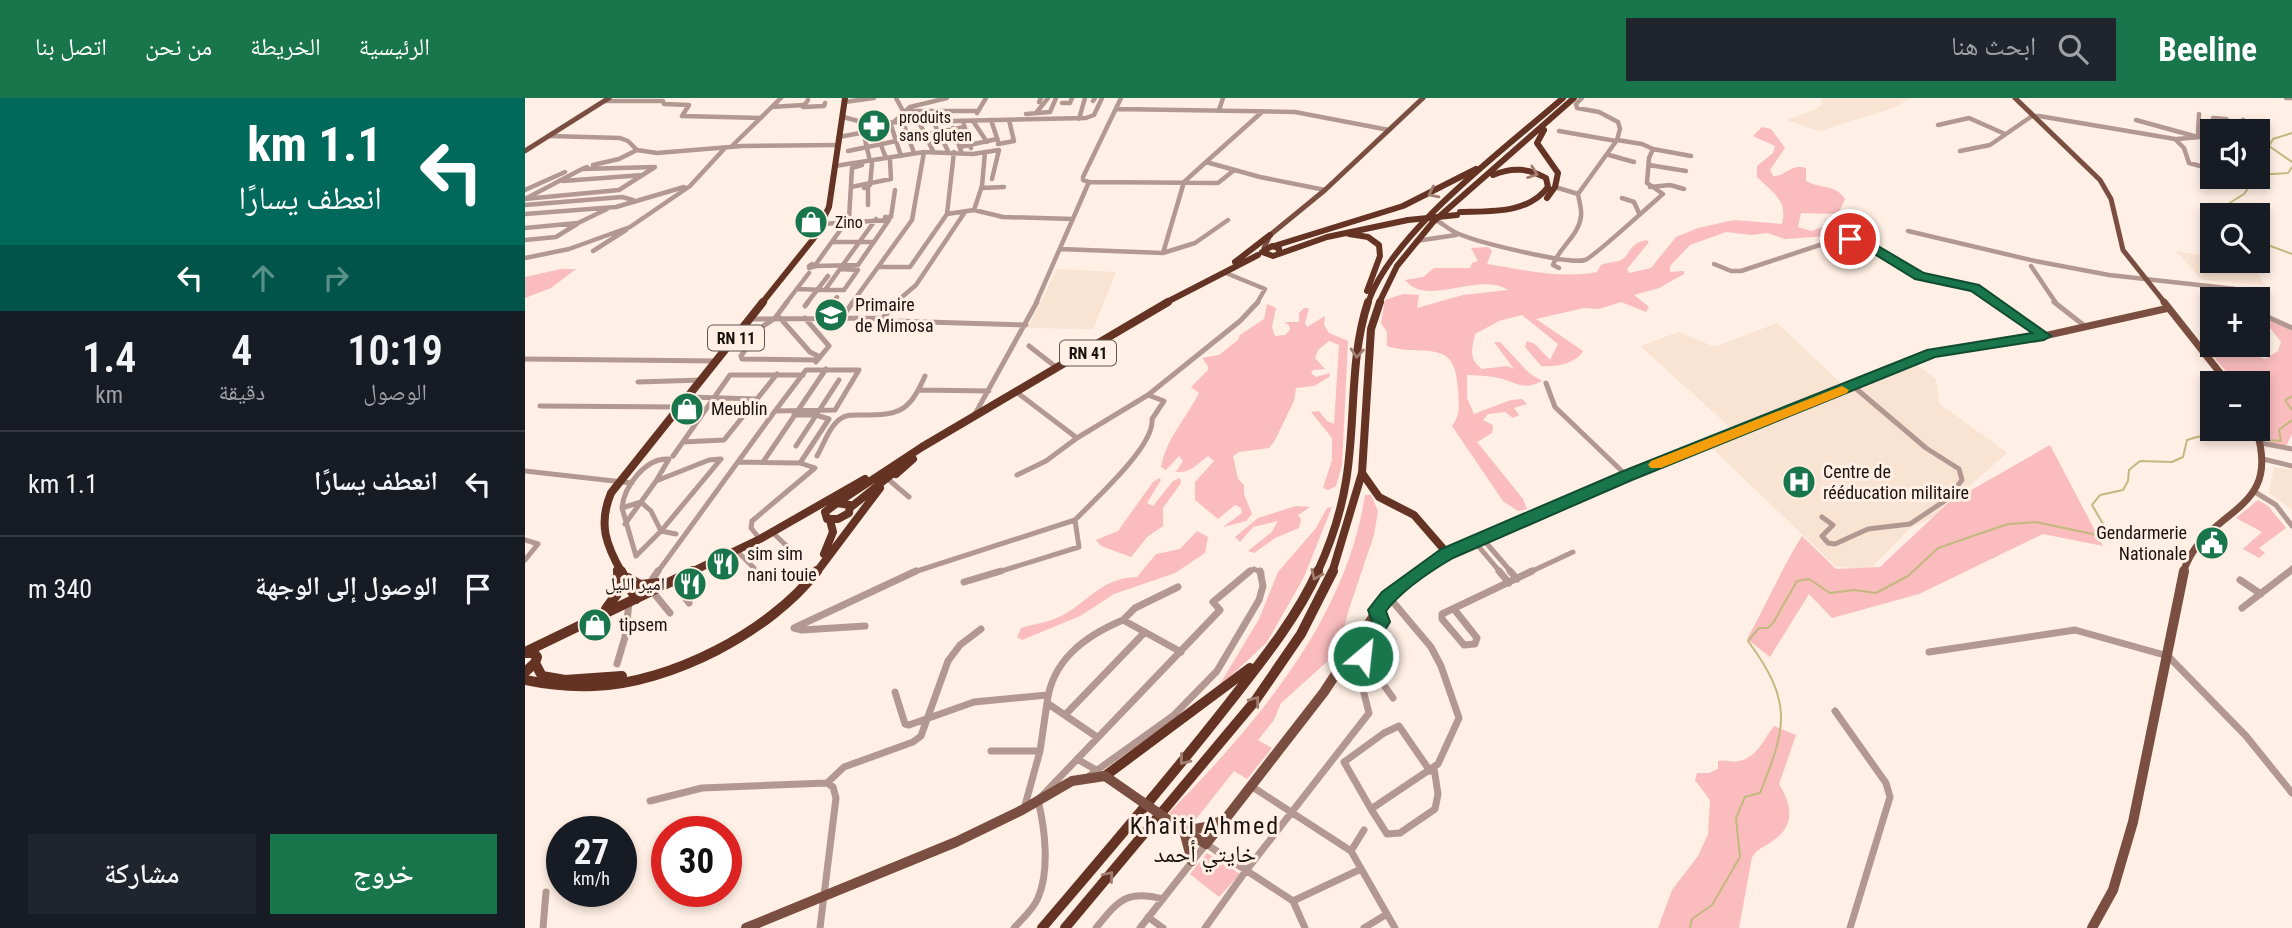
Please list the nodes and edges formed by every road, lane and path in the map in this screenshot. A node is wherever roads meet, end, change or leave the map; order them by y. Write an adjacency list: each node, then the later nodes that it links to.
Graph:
1 (781, 98): 27 (street)
2 (874, 98): 21 (street)
3 (896, 98): 30 (street)
4 (947, 98): 22 (street)
5 (986, 98): 32 (street)
6 (1048, 98): 33 (street)
7 (1056, 98): 33 (street)
8 (1072, 98): 25 (street)
9 (1085, 98): 40 (street)
10 (1102, 98): 40 (street)
11 (1121, 98): 28 (street)
12 (1223, 98): 29 (street)
13 (1423, 98): 61 (main road)
14 (1574, 98): 23 (highway)
15 (1582, 98): 77 (street)
16 (2015, 98): 37 (main road)
17 (2286, 98): 18 (street)
18 (2292, 98)
19 (607, 100): 39 (street); 68 (main road)
20 (808, 100): 26 (street)
21 (845, 100): 38 (highway, RN 11)
22 (924, 100): 30 (street)
23 (1564, 102): 34 (highway); 117 (highway); 134 (highway)
24 (825, 103): 26 (street)
25 (1062, 103)
26 (803, 105): 27 (street)
27 (772, 107): 39 (street)
28 (1117, 109): 29 (street); 112 (street)
29 (1219, 110): 35 (street)
30 (903, 111): 31 (street); 53 (street)
31 (925, 111): 32 (street); 48 (street)
32 (978, 111): 51 (street)
33 (1038, 111): 42 (street); 43 (street)
34 (1548, 111): 132 (highway, one-way to 132); 194 (highway)
35 (1262, 112): 61 (street); 101 (street)
36 (2199, 114): 69 (street)
37 (2032, 116): 66 (street); 72 (street); 178 (main road)
38 (842, 117): 52 (street); 73 (highway, RN 11)
39 (761, 118): 80 (street)
40 (1079, 118): 43 (street)
41 (2213, 118): 44 (street)
42 (1019, 119): 43 (street); 46 (street)
43 (1038, 119)
44 (2219, 119)
45 (991, 120): 46 (street); 51 (street); 65 (street)
46 (1009, 120): 60 (street)
47 (2136, 120): 69 (street)
48 (919, 121): 49 (street); 54 (street); 67 (street)
49 (933, 121): 50 (street); 63 (street)
50 (950, 121): 56 (street); 58 (street)
51 (973, 121): 56 (street); 75 (street)
52 (861, 122): 55 (street); 64 (street)
53 (892, 122): 54 (street); 55 (street); 74 (street)
54 (903, 122): 71 (street)
55 (873, 123): 59 (street)
56 (963, 124): 58 (street); 79 (street)
57 (1938, 125): 66 (street)
58 (954, 129): 63 (street); 84 (street)
59 (876, 130): 64 (street); 78 (street)
60 (1013, 130): 65 (street); 76 (street)
61 (1389, 130): 124 (main road)
62 (1559, 131): 77 (street)
63 (939, 132): 67 (street); 88 (street)
64 (862, 133): 73 (street); 81 (street)
65 (995, 133): 76 (street)
66 (2005, 134): 90 (street)
67 (925, 135): 71 (street); 93 (street)
68 (550, 136): 83 (street); 86 (main road)
69 (2196, 136): 70 (street); 72 (street)
70 (2200, 136)
71 (910, 138): 74 (street); 97 (street)
72 (2175, 139): 105 (street)
73 (839, 141): 80 (street); 104 (highway, RN 11)
74 (896, 141): 78 (street); 96 (street)
75 (986, 141): 76 (street); 79 (street); 89 (street)
76 (997, 141): 85 (street)
77 (1617, 141): 82 (street); 95 (street)
78 (882, 144): 81 (street); 99 (street)
79 (970, 145): 84 (street); 94 (street)
80 (728, 147): 83 (street); 114 (street)
81 (867, 147): 87 (street); 100 (street)
82 (1653, 149): 98 (street); 103 (street)
83 (637, 150): 106 (street)
84 (961, 150): 88 (street); 94 (street)
85 (999, 150): 89 (street); 110 (street)
86 (525, 151)
87 (848, 151)
88 (951, 151): 93 (street); 138 (street)
89 (991, 151): 92 (street)
90 (1960, 151)
91 (924, 152): 93 (street); 97 (street); 173 (street)
92 (985, 152): 94 (street); 119 (street)
93 (934, 153)
94 (973, 154)
95 (1609, 155): 102 (street); 125 (street)
96 (901, 156): 97 (street); 99 (street)
97 (913, 156): 99 (street)
98 (1691, 156)
99 (888, 160): 100 (street); 115 (street)
100 (871, 162): 104 (street); 115 (street); 120 (street)
101 (1206, 162): 107 (street); 113 (street)
102 (1634, 162)
103 (1649, 164): 108 (street); 118 (street)
104 (835, 166): 144 (highway, RN 11)
105 (2200, 166)
106 (584, 168): 109 (street); 111 (street); 122 (street)
107 (1233, 171): 113 (street); 124 (street)
108 (1686, 171)
109 (645, 175): 111 (street); 127 (street)
110 (992, 179)
111 (556, 181): 127 (street)
112 (1089, 182): 113 (street); 143 (street)
113 (1184, 182): 166 (street)
114 (690, 186): 128 (street); 149 (street)
115 (870, 186): 120 (street); 130 (street)
116 (1004, 187): 119 (street)
117 (1555, 187): 125 (street); 134 (highway)
118 (1650, 187): 121 (street); 136 (street)
119 (981, 188): 133 (street)
120 (850, 189): 141 (street)
121 (1684, 189)
122 (525, 190)
123 (895, 190): 141 (street)
124 (1325, 190): 139 (main road)
125 (1578, 194): 168 (street)
126 (1622, 198): 136 (street)
127 (525, 199)
128 (633, 200): 129 (street); 131 (street)
129 (525, 205)
130 (868, 205)
131 (608, 208): 137 (street); 148 (street)
132 (1398, 208): 153 (highway); 161 (highway)
133 (974, 210): 135 (street); 143 (street)
134 (1457, 211): 134 (highway, one-way to 134); 140 (highway, bridge); 147 (highway)
135 (965, 212): 138 (street); 192 (street)
136 (1639, 213): 168 (street)
137 (525, 214)
138 (947, 214): 173 (street)
139 (1294, 215): 151 (main road); 155 (main road)
140 (1410, 218): 146 (highway); 153 (highway)
141 (845, 219): 142 (street); 144 (street); 144 (street); 158 (street)
142 (876, 219): 159 (street); 160 (street)
143 (1073, 219): 163 (street)
144 (826, 220): 187 (highway, RN 11)
145 (1228, 220): 166 (street)
146 (1382, 220): 153 (highway); 162 (highway)
147 (1436, 220): 154 (street); 157 (highway)
148 (578, 223): 150 (street); 156 (street)
149 (630, 227): 164 (street); 167 (street)
150 (525, 228)
151 (1280, 228): 161 (main road); 162 (main road)
152 (1908, 231): 178 (street)
153 (1329, 234): 161 (highway); 162 (highway); 194 (highway)
154 (1459, 234): 157 (street); 168 (street)
155 (1269, 235): 165 (main road); 169 (highway, RN 41)
156 (525, 240)
157 (1416, 241): 243 (highway)
158 (833, 242): 159 (street); 171 (street)
159 (859, 242): 160 (street); 171 (street)
160 (874, 242): 171 (street)
161 (1288, 243): 162 (highway)
162 (1276, 248): 165 (highway)
163 (1060, 249): 166 (street); 195 (street)
164 (593, 251)
165 (1263, 252): 169 (highway, RN 41); 176 (highway, RN 41); 186 (highway)
166 (1163, 253)
167 (525, 258)
168 (1554, 258): 174 (street)
169 (1232, 264): 186 (highway, RN 41)
170 (1714, 264): 198 (street)
171 (842, 266)
172 (2031, 266): 196 (street)
173 (879, 267): 191 (street)
174 (1559, 268)
175 (809, 273): 180 (street)
176 (1226, 273): 217 (highway, RN 41); 218 (street)
177 (828, 276): 181 (street)
178 (2147, 281): 179 (street); 185 (main road)
179 (2213, 287)
180 (797, 289): 181 (street); 188 (street)
181 (818, 289): 182 (street); 184 (street)
182 (825, 290): 182 (street)
183 (837, 297): 190 (street)
184 (805, 306)
185 (2169, 308): 196 (main road); 206 (main road)
186 (1149, 313): 203 (highway, RN 41)
187 (751, 318): 188 (street); 202 (highway, RN 11)
188 (778, 318): 189 (street); 201 (street); 201 (street)
189 (805, 318): 190 (street); 201 (street)
190 (824, 318): 191 (street)
191 (841, 318): 192 (street)
192 (883, 318): 195 (street)
193 (2270, 318): 197 (street)
194 (1361, 324): 306 (highway, one-way to 306)
195 (1026, 325): 199 (street)
196 (2086, 327): 198 (main road)
197 (2292, 328)
198 (2044, 336): 214 (main road)
199 (1018, 337): 203 (street); 216 (street)
200 (525, 359): 202 (street)
201 (819, 359): 204 (street)
202 (717, 361): 210 (highway, RN 11)
203 (1056, 367): 227 (highway, RN 41)
204 (811, 369): 205 (street); 208 (street)
205 (826, 369): 225 (street); 226 (street)
206 (2219, 371)
207 (777, 374): 208 (street); 220 (street); 221 (street)
208 (803, 374): 224 (street)
209 (925, 376): 215 (street)
210 (702, 380): 212 (street); 219 (highway, RN 11)
211 (839, 380): 226 (street)
212 (638, 382)
213 (1546, 383): 245 (street)
214 (1853, 386): 245 (main road); 259 (street)
215 (919, 390): 216 (street); 235 (street)
216 (989, 391): 227 (street)
217 (1019, 394): 228 (street); 236 (highway, RN 41)
218 (1148, 395): 228 (street); 262 (street)
219 (688, 397): 220 (street); 223 (highway, RN 11)
220 (713, 398): 221 (street); 229 (street)
221 (757, 399): 229 (street)
222 (540, 406): 223 (street)
223 (680, 407): 247 (highway, RN 11)
224 (774, 413): 225 (street); 238 (street)
225 (796, 413): 226 (street); 239 (street)
226 (817, 413): 231 (street); 240 (street)
227 (974, 416): 233 (highway, RN 41)
228 (1077, 438): 244 (street)
229 (683, 442): 234 (street)
230 (2261, 443): 232 (street); 237 (main road)
231 (796, 446)
232 (2291, 446)
233 (922, 447): 255 (highway, RN 41); 260 (highway, RN 41)
234 (673, 456)
235 (817, 456)
236 (913, 459): 246 (highway); 258 (highway, RN 41)
237 (2263, 459): 241 (street); 250 (main road)
238 (738, 462): 239 (street); 287 (street)
239 (763, 462): 240 (street)
240 (800, 463): 268 (street)
241 (2292, 466)
242 (525, 471): 247 (street)
243 (1362, 472): 251 (highway); 253 (highway)
244 (1017, 475)
245 (1627, 476): 270 (main road)
246 (889, 480): 252 (street); 275 (highway)
247 (621, 481): 249 (street); 280 (highway, RN 11)
248 (656, 481): 249 (street); 254 (street); 265 (street)
249 (632, 483): 256 (street)
250 (2255, 492): 264 (street); 307 (main road)
251 (1376, 493): 253 (highway); 274 (highway)
252 (909, 497)
253 (1356, 497): 352 (highway, one-way to 253)
254 (641, 502): 256 (street); 263 (street); 265 (street)
255 (837, 503): 257 (highway); 258 (highway)
256 (621, 508): 263 (street)
257 (826, 509): 260 (highway); 261 (highway)
258 (848, 511): 261 (highway); 275 (highway)
259 (1822, 517)
260 (795, 520): 266 (highway, RN 41)
261 (830, 520): 308 (highway)
262 (1076, 520): 284 (street); 297 (street)
263 (625, 524): 265 (street)
264 (2292, 526)
265 (661, 531): 267 (street)
266 (772, 532): 268 (highway, RN 41); 272 (street)
267 (675, 534)
268 (760, 539): 271 (highway, RN 41)
269 (525, 540): 276 (street)
270 (1478, 540): 274 (main road); 281 (street); 285 (street)
271 (736, 550): 277 (street); 278 (highway, RN 41)
272 (792, 550)
273 (1573, 552): 281 (street)
274 (1447, 553): 289 (main road)
275 (827, 559): 312 (highway)
276 (525, 560)
277 (754, 568)
278 (691, 572): 283 (highway, RN 41); 287 (highway)
279 (2290, 573): 288 (street)
280 (622, 576): 287 (highway); 290 (highway, RN 11); 298 (highway)
281 (1517, 579): 285 (street)
282 (2239, 580): 288 (street)
283 (673, 581): 287 (highway, RN 41); 291 (street)
284 (964, 582)
285 (1509, 583): 293 (street)
286 (1178, 587): 296 (street)
287 (650, 589): 290 (highway, RN 41); 295 (street)
288 (2261, 594): 292 (street)
289 (1388, 596): 294 (main road); 323 (street)
290 (632, 601): 298 (highway); 309 (street)
291 (689, 603)
292 (2242, 608)
293 (1454, 609): 293 (street)
294 (1377, 610): 310 (main road); 314 (street)
295 (670, 613)
296 (1123, 620): 300 (street); 315 (street)
297 (865, 626)
298 (575, 628): 301 (highway)
299 (981, 629): 318 (street)
300 (1145, 632): 304 (street); 317 (street)
301 (557, 636): 302 (highway); 303 (highway)
302 (525, 646)
303 (525, 652): 308 (highway)
304 (1181, 652): 319 (street); 324 (street)
305 (1929, 652): 307 (street)
306 (1265, 656): 324 (highway); 351 (highway, one-way to 351)
307 (2168, 656): 327 (street); 361 (main road)
308 (535, 663): 311 (highway)
309 (617, 664)
310 (1341, 666): 326 (main road); 332 (street)
311 (525, 672)
312 (525, 682)
313 (895, 692): 318 (street)
314 (1393, 698)
315 (1047, 699): 317 (street); 318 (street); 321 (street)
316 (1835, 711): 360 (street)
317 (1065, 715): 319 (street)
318 (925, 720): 325 (street)
319 (1097, 737): 322 (street)
320 (991, 751): 321 (street)
321 (1040, 751): 330 (street)
322 (1077, 760): 324 (street); 328 (street)
323 (1432, 769): 331 (street); 331 (street); 331 (street)
324 (1096, 775): 328 (main road); 334 (main road, bridge)
325 (827, 783): 329 (street); 342 (street)
326 (1251, 786): 332 (street); 333 (main road)
327 (2292, 793)
328 (1038, 800): 330 (main road); 350 (street)
329 (650, 801)
330 (1024, 808): 342 (main road)
331 (1371, 809)
332 (1293, 811): 337 (street); 340 (street)
333 (1226, 818): 334 (main road); 336 (main road)
334 (1180, 828): 336 (main road); 338 (main road)
335 (1364, 830): 337 (street)
336 (1206, 844): 338 (street); 340 (street)
337 (1351, 851): 339 (street)
338 (1192, 861): 343 (street)
339 (1361, 869): 344 (street); 345 (street)
340 (1245, 872): 344 (street); 356 (street)
341 (546, 892): 347 (street)
342 (826, 894): 348 (main road); 349 (street)
343 (1163, 899): 346 (street); 353 (street)
344 (1293, 901): 357 (street)
345 (1387, 914): 358 (street); 359 (street)
346 (1148, 918): 354 (street); 355 (street)
347 (543, 928)
348 (745, 928)
349 (820, 928)
350 (1014, 928)
351 (1042, 928)
352 (1065, 928)
353 (1096, 928)
354 (1140, 928)
355 (1163, 928)
356 (1205, 928)
357 (1305, 928)
358 (1364, 928)
359 (1395, 928)
360 (1850, 928)
361 (2092, 928)

